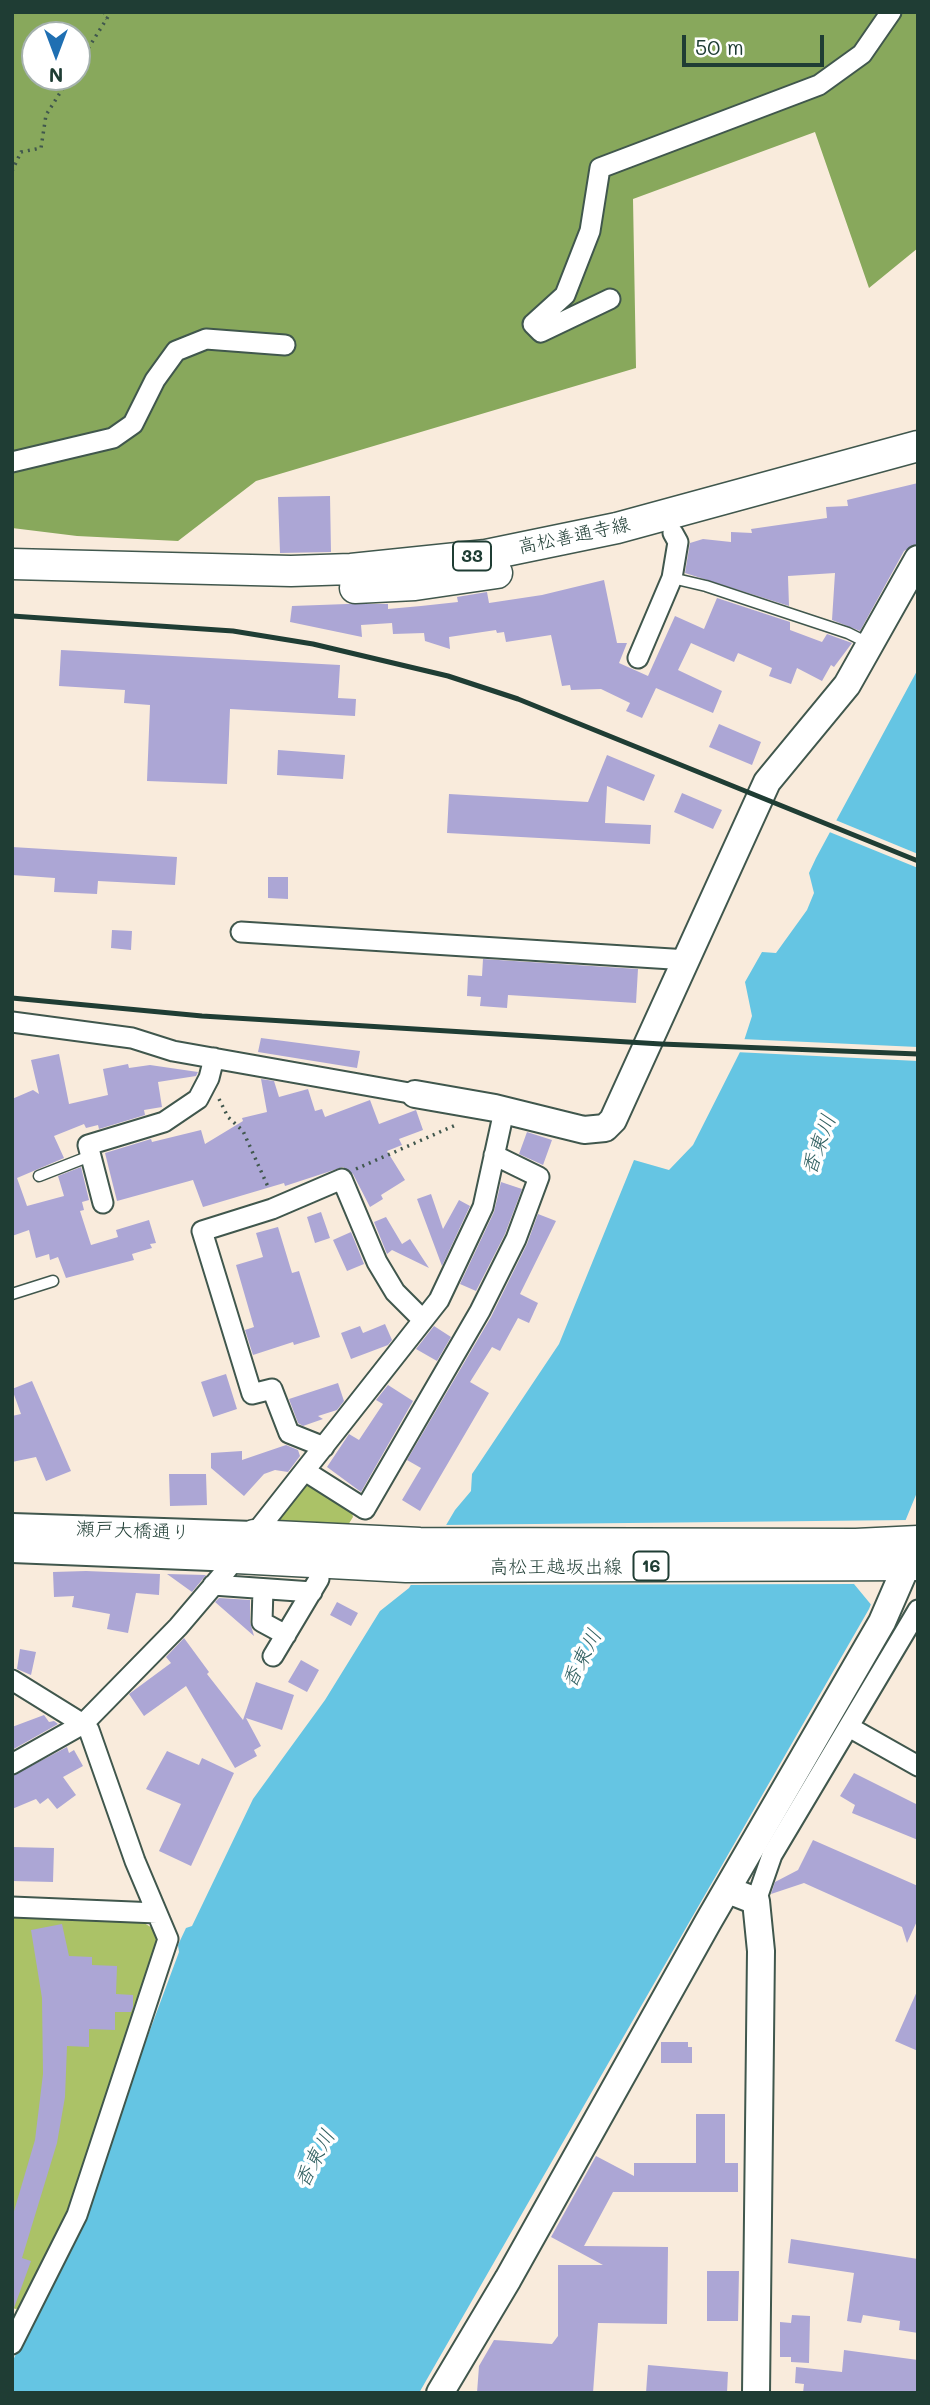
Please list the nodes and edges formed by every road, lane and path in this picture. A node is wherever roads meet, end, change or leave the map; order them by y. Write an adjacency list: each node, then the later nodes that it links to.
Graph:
1 (104, 12): 4 (path)
2 (111, 12): 4 (path)
3 (891, 12): 8 (street)
4 (107, 19): 5 (path)
5 (91, 44)
6 (61, 91): 7 (path)
7 (12, 171)
8 (610, 299)
9 (285, 345): 11 (street)
10 (918, 446): 15 (main road, 高松善通寺線 / 33)
11 (12, 462)
12 (918, 466): 13 (main road, 高松善通寺線 / 33)
13 (673, 533): 16 (street); 17 (main road, 高松善通寺線 / 33)
14 (918, 559): 18 (street)
15 (12, 564)
16 (672, 578): 18 (lane); 19 (street)
17 (12, 584)
18 (872, 645): 21 (street)
19 (638, 658)
20 (241, 932): 21 (street)
21 (688, 960): 26 (street)
22 (12, 1022): 23 (street)
23 (214, 1058): 24 (street); 25 (street)
24 (209, 1078): 28 (street); 32 (path)
25 (415, 1094): 26 (street)
26 (500, 1109): 27 (street); 30 (path)
27 (494, 1155): 35 (street); 37 (street)
28 (90, 1156): 29 (lane); 31 (street)
29 (39, 1176)
30 (342, 1179): 32 (street); 35 (street)
31 (103, 1203)
32 (276, 1205): 36 (street)
33 (53, 1281): 34 (lane)
34 (12, 1294)
35 (423, 1320): 36 (street)
36 (324, 1447): 37 (street)
37 (305, 1471): 39 (street)
38 (12, 1527): 39 (street, 瀬戸大橋通り)
39 (245, 1547): 40 (street, 瀬戸大橋通り); 41 (main road, 高松王越坂出線 / 16); 42 (street)
40 (12, 1549)
41 (910, 1554): 52 (street)
42 (213, 1585): 43 (street); 48 (street)
43 (263, 1588): 45 (street); 45 (street)
44 (918, 1610): 49 (street)
45 (286, 1635): 46 (street)
46 (274, 1656)
47 (12, 1680): 48 (street)
48 (83, 1724): 50 (street); 55 (street)
49 (849, 1727): 51 (street); 53 (street)
50 (12, 1764)
51 (918, 1766)
52 (728, 1890): 53 (street); 58 (street)
53 (756, 1901): 59 (street)
54 (12, 1907): 55 (street)
55 (157, 1913): 56 (street)
56 (18, 2319): 57 (street)
57 (12, 2344)
58 (440, 2393)
59 (756, 2393)

